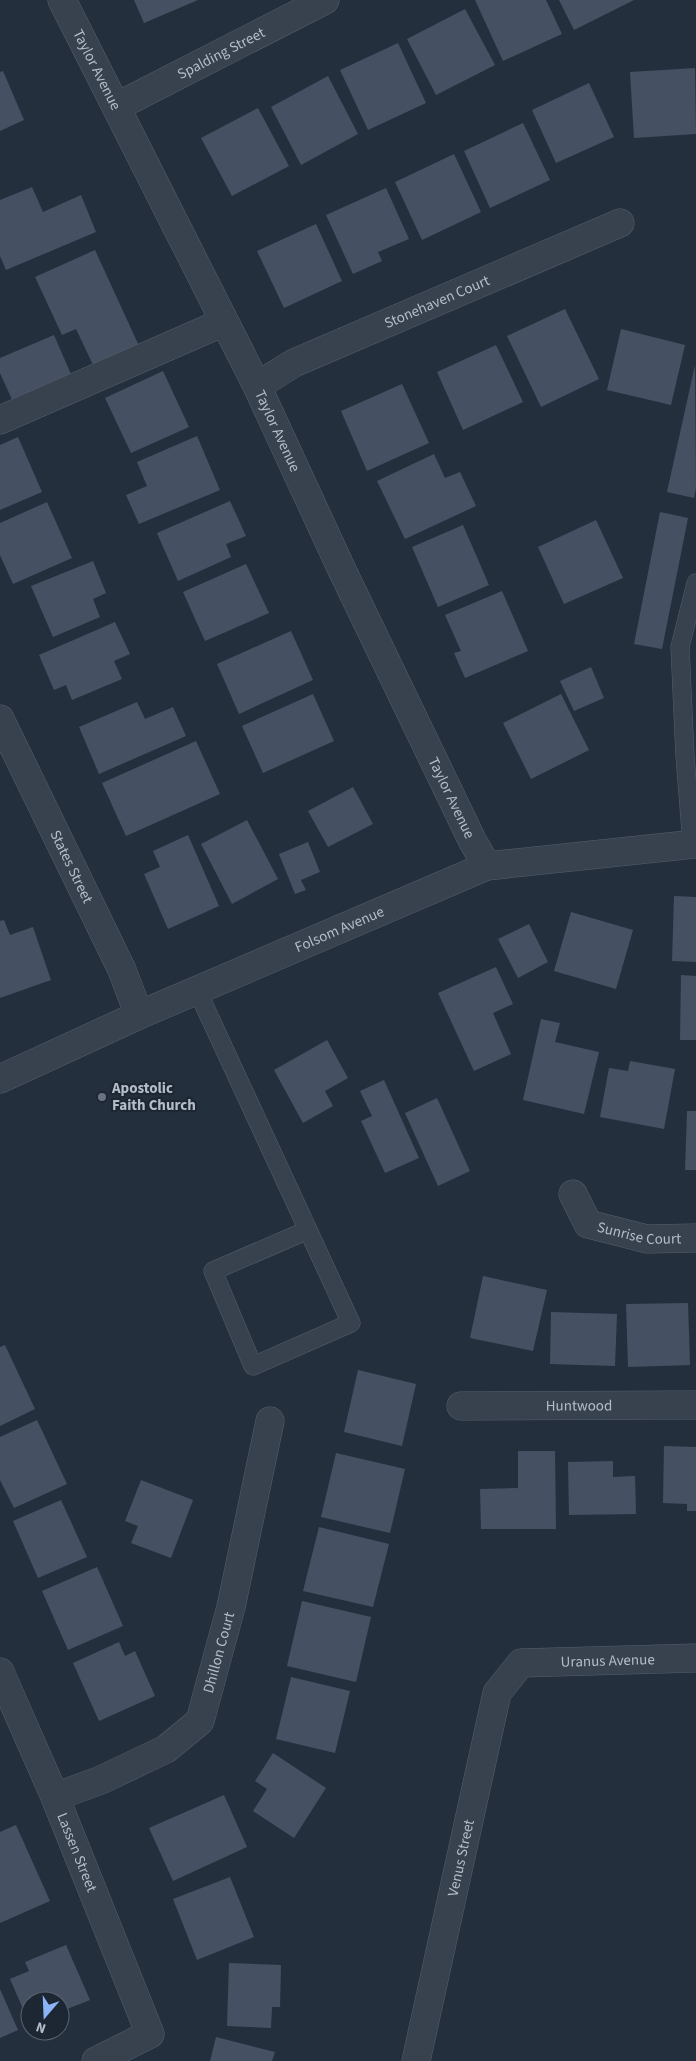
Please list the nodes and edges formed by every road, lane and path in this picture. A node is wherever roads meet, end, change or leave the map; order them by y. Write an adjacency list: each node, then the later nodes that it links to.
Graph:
1 (62, 0): 3 (street, Taylor Avenue)
2 (326, 0): 3 (street, Spalding Street)
3 (116, 107): 5 (street, Taylor Avenue)
4 (620, 223): 6 (street, Stonehaven Court)
5 (224, 322): 6 (street, Taylor Avenue); 7 (street)
6 (257, 386): 11 (street, Taylor Avenue)
7 (0, 420)
8 (696, 582): 10 (lane)
9 (0, 719): 13 (street, States Street)
10 (694, 844): 11 (street, Folsom Avenue)
11 (487, 866): 12 (street, Folsom Avenue)
12 (197, 990): 13 (street, Folsom Avenue); 16 (lane)
13 (138, 1015): 14 (street, Folsom Avenue)
14 (0, 1079)
15 (573, 1194): 17 (street, Sunrise Court)
16 (308, 1230): 16 (lane)
17 (696, 1238)
18 (696, 1405): 19 (street, Huntwood)
19 (461, 1406)
20 (270, 1422): 24 (street, Dhillon Court)
21 (696, 1658): 22 (street, Uranus Avenue)
22 (521, 1663): 26 (street, Venus Street)
23 (0, 1672): 24 (street, Lassen Street)
24 (54, 1798): 25 (street, Lassen Street)
25 (96, 2061)
26 (416, 2061)

